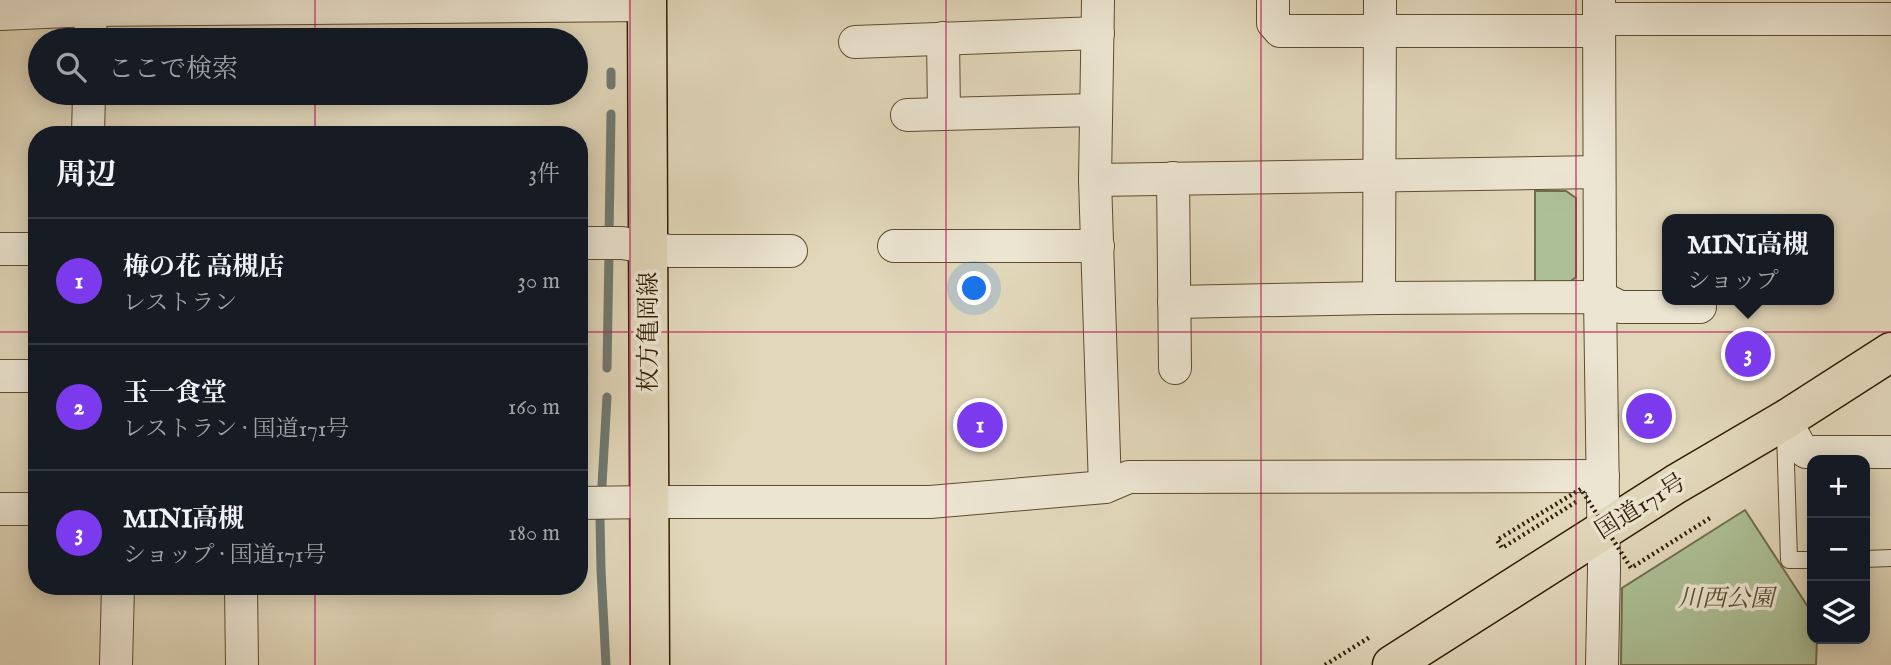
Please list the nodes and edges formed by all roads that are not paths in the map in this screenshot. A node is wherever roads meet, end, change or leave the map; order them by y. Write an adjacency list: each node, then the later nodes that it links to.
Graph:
1 (1098, 0): 9 (street)
2 (1273, 0): 5 (street)
3 (647, 3): 6 (street); 24 (main road, 枚方亀岡線)
4 (0, 14): 6 (street)
5 (1380, 15): 7 (street); 18 (street)
6 (90, 17)
7 (1599, 17): 8 (street); 17 (street)
8 (1891, 19)
9 (1098, 33): 10 (street); 13 (street)
10 (943, 38): 11 (street); 14 (street)
11 (855, 42)
12 (89, 105): 16 (street)
13 (1096, 110): 14 (street); 20 (street)
14 (944, 114): 15 (street)
15 (907, 115)
16 (88, 126)
17 (1599, 172): 18 (street); 28 (street)
18 (1379, 175): 19 (street); 29 (street)
19 (1173, 178): 20 (street); 30 (street)
20 (1095, 180): 23 (street)
21 (588, 243): 24 (street)
22 (894, 246): 23 (street)
23 (1098, 246): 39 (street)
24 (649, 248): 27 (street); 40 (main road, 枚方亀岡線)
25 (0, 249): 26 (street)
26 (28, 249)
27 (790, 251)
28 (1600, 297): 29 (street); 31 (street); 38 (street)
29 (1379, 298): 30 (street)
30 (1174, 302): 33 (street)
31 (1700, 307)
32 (1891, 352): 36 (main road, 国道171号)
33 (1175, 368)
34 (0, 376): 35 (street)
35 (28, 376)
36 (1785, 420): 37 (street); 44 (main road, 国道171号); 47 (lane)
37 (1891, 452)
38 (1603, 476): 39 (street); 44 (street)
39 (1105, 487): 40 (street)
40 (650, 502): 41 (street); 52 (main road, 枚方亀岡線)
41 (588, 503)
42 (0, 509): 43 (street)
43 (28, 509)
44 (1604, 530): 53 (main road, 国道171号); 54 (street)
45 (1891, 558): 46 (lane)
46 (1870, 559)
47 (1807, 560)
48 (117, 595): 50 (street)
49 (241, 595): 51 (street)
50 (116, 665)
51 (242, 665)
52 (650, 665)
53 (1392, 665)
54 (1602, 665)

